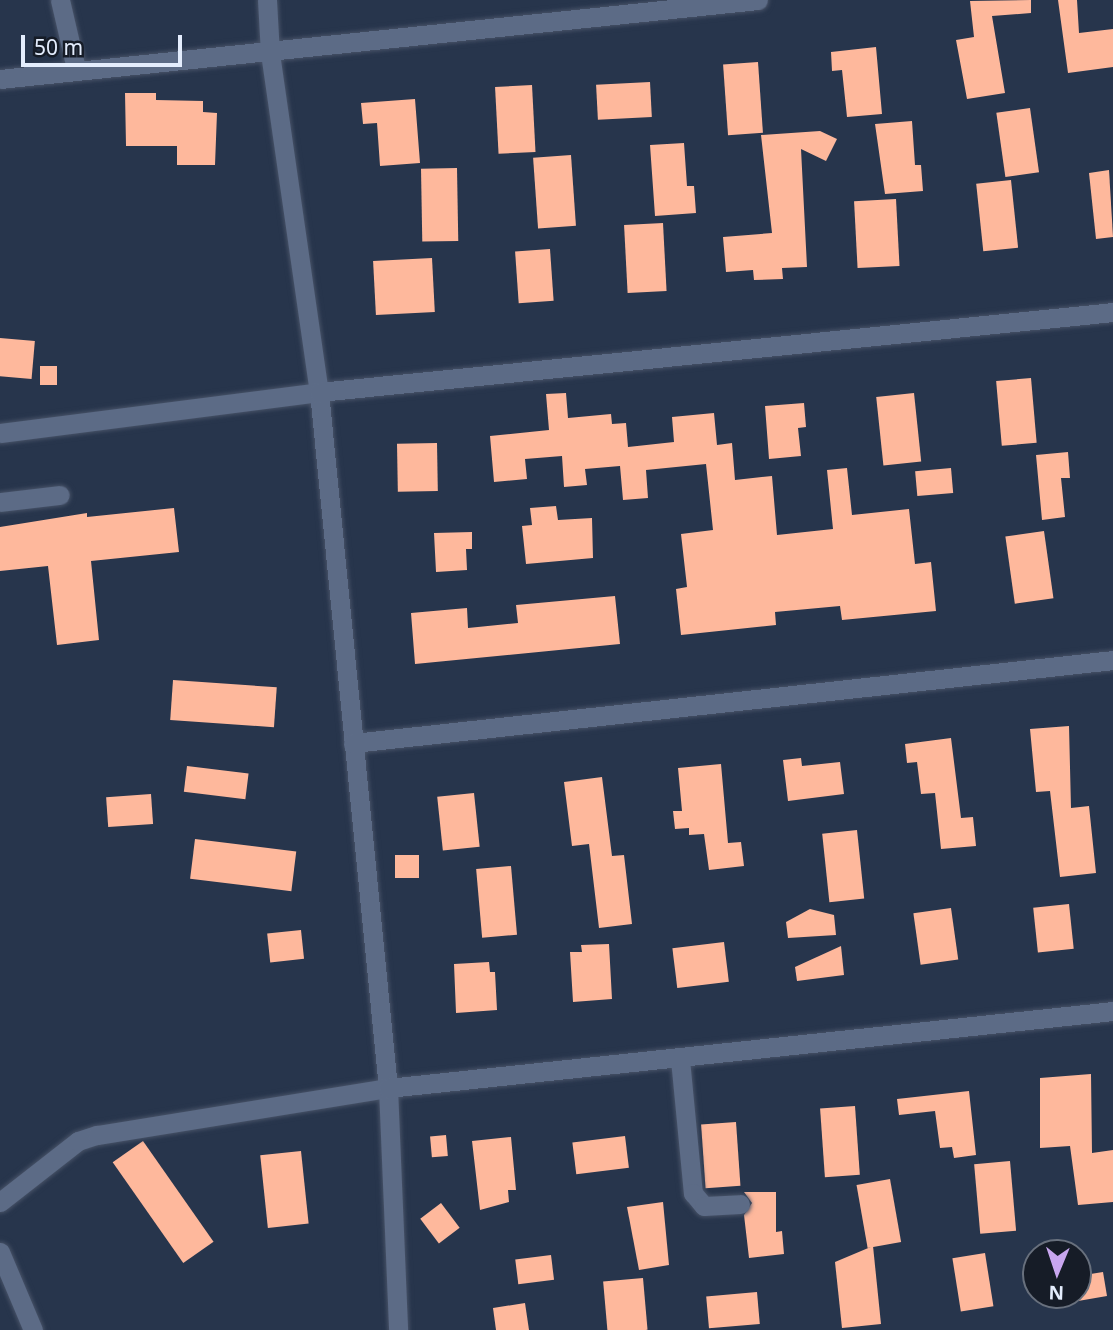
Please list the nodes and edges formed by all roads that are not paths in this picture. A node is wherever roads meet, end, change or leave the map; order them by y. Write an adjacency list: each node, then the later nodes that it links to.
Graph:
1 (60, 0): 5 (street)
2 (267, 0): 4 (street)
3 (758, 0): 4 (street)
4 (270, 53): 5 (street); 8 (street)
5 (76, 69): 6 (street)
6 (0, 79)
7 (1113, 312): 8 (street)
8 (319, 393): 9 (street); 13 (street)
9 (0, 433)
10 (60, 495): 11 (street)
11 (0, 502)
12 (1113, 660): 13 (street)
13 (353, 743): 16 (street)
14 (1113, 1011): 15 (street)
15 (680, 1059): 16 (street); 18 (street)
16 (388, 1088): 17 (street); 21 (street)
17 (0, 1202)
18 (740, 1203)
19 (0, 1252): 20 (street)
20 (33, 1330)
21 (398, 1330)

